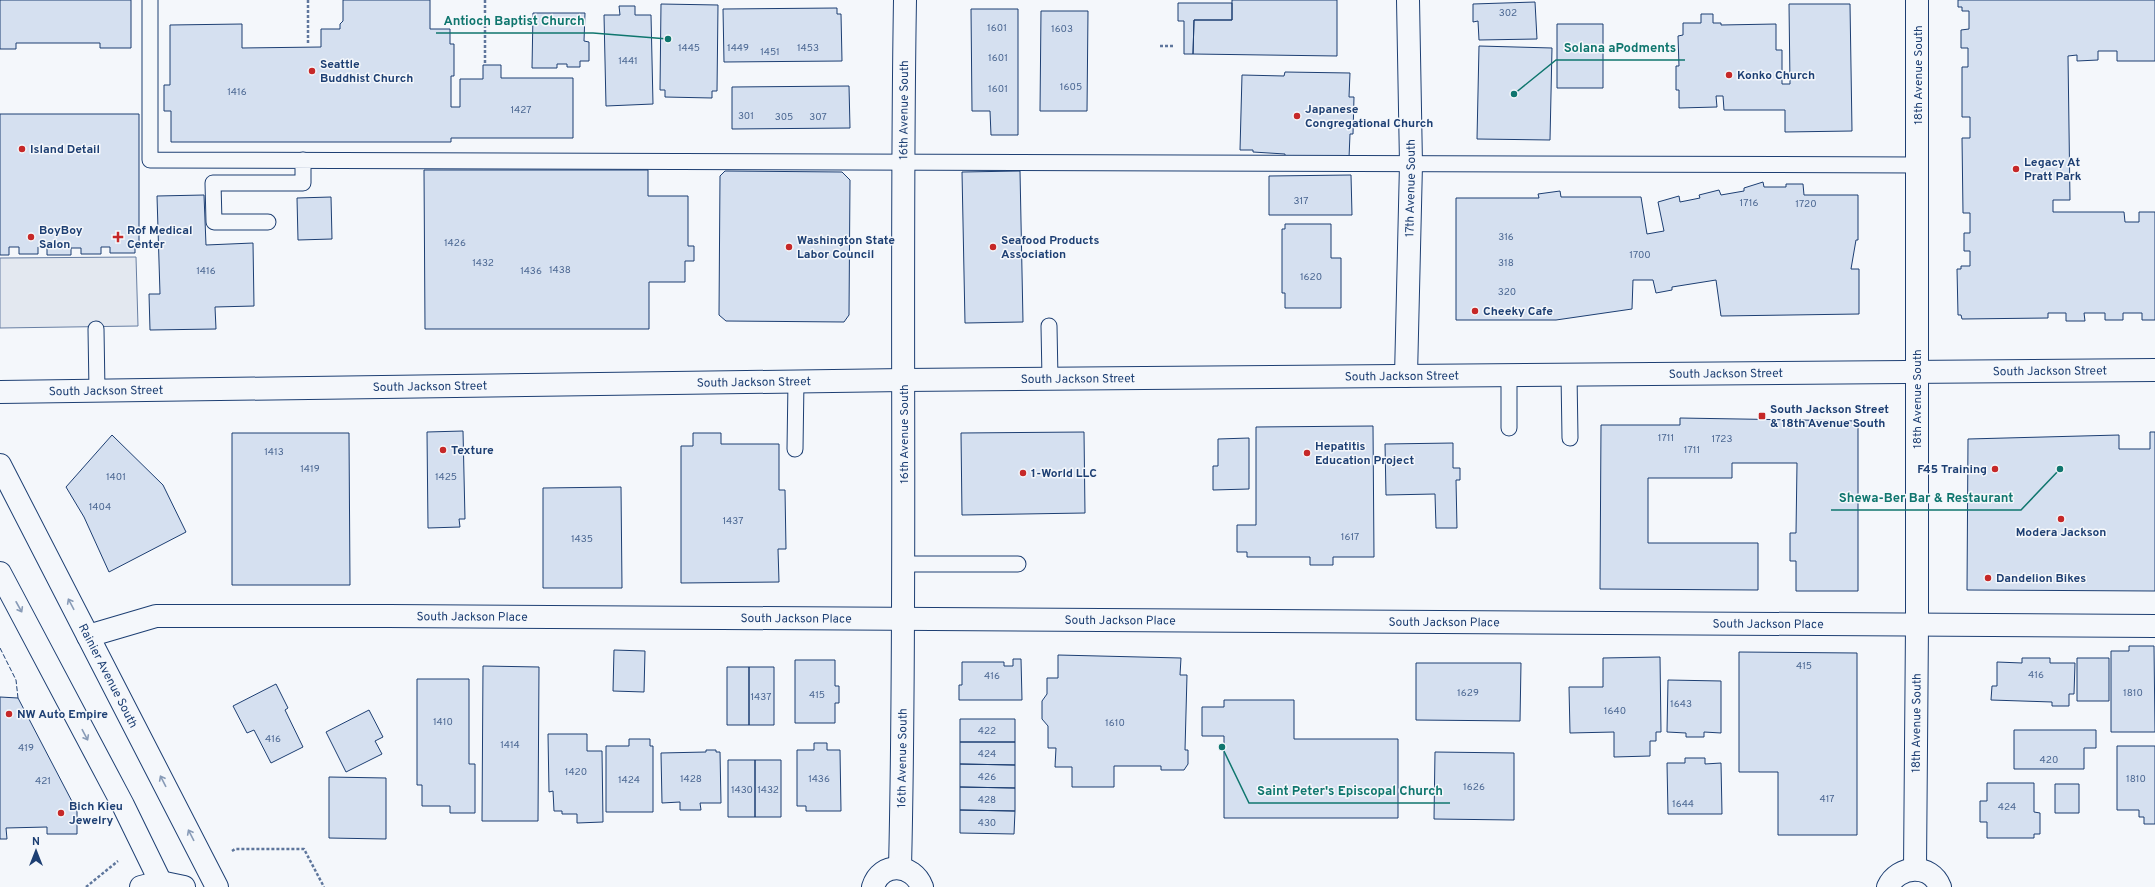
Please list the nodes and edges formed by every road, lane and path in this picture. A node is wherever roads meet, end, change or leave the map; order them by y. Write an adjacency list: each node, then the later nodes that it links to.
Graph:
1 (150, 0): 11 (lane)
2 (308, 0): 7 (path)
3 (485, 0): 10 (path)
4 (905, 0): 12 (street, 16th Avenue South)
5 (1408, 0): 13 (street, 17th Avenue South)
6 (1917, 0): 14 (street, 18th Avenue South)
7 (308, 43)
8 (1160, 46): 9 (path)
9 (1174, 46)
10 (485, 63)
11 (303, 160): 12 (lane); 15 (lane)
12 (902, 161): 13 (lane); 24 (street, 16th Avenue South)
13 (1411, 164): 14 (lane); 21 (street, 17th Avenue South)
14 (1917, 165): 19 (street, 18th Avenue South)
15 (268, 222)
16 (1049, 326): 23 (lane)
17 (96, 329): 26 (lane)
18 (2155, 370): 19 (street, South Jackson Street)
19 (1918, 372): 20 (street, South Jackson Street); 36 (street, 18th Avenue South)
20 (1569, 374): 22 (street, South Jackson Street); 29 (lane)
21 (1406, 376): 22 (street, South Jackson Street); 23 (street, South Jackson Street)
22 (1509, 376): 28 (lane)
23 (1050, 379): 24 (street, South Jackson Street)
24 (904, 380): 25 (street, South Jackson Street); 32 (street, 16th Avenue South)
25 (796, 381): 26 (street, South Jackson Street); 30 (lane)
26 (97, 391): 27 (street, South Jackson Street)
27 (0, 392)
28 (1509, 428)
29 (1570, 438)
30 (795, 449)
31 (0, 465): 38 (street, Rainier Avenue South, one-way to 31)
32 (904, 564): 33 (lane); 35 (street, 16th Avenue South)
33 (1018, 564)
34 (0, 573): 43 (street, one-way to 43)
35 (904, 619): 36 (street, South Jackson Place); 38 (street, South Jackson Place); 41 (street, 16th Avenue South)
36 (1917, 625): 37 (street, South Jackson Place); 42 (street, 18th Avenue South)
37 (2155, 626)
38 (88, 636): 46 (street, Rainier Avenue South, one-way to 38)
39 (235, 849): 47 (path)
40 (119, 860): 44 (path)
41 (900, 868): 48 (street); 49 (street)
42 (1914, 869): 50 (street); 51 (street)
43 (155, 885): 45 (street)
44 (86, 887)
45 (184, 887)
46 (217, 887)
47 (324, 887)
48 (873, 887)
49 (922, 887)
50 (1888, 887)
51 (1940, 887)

